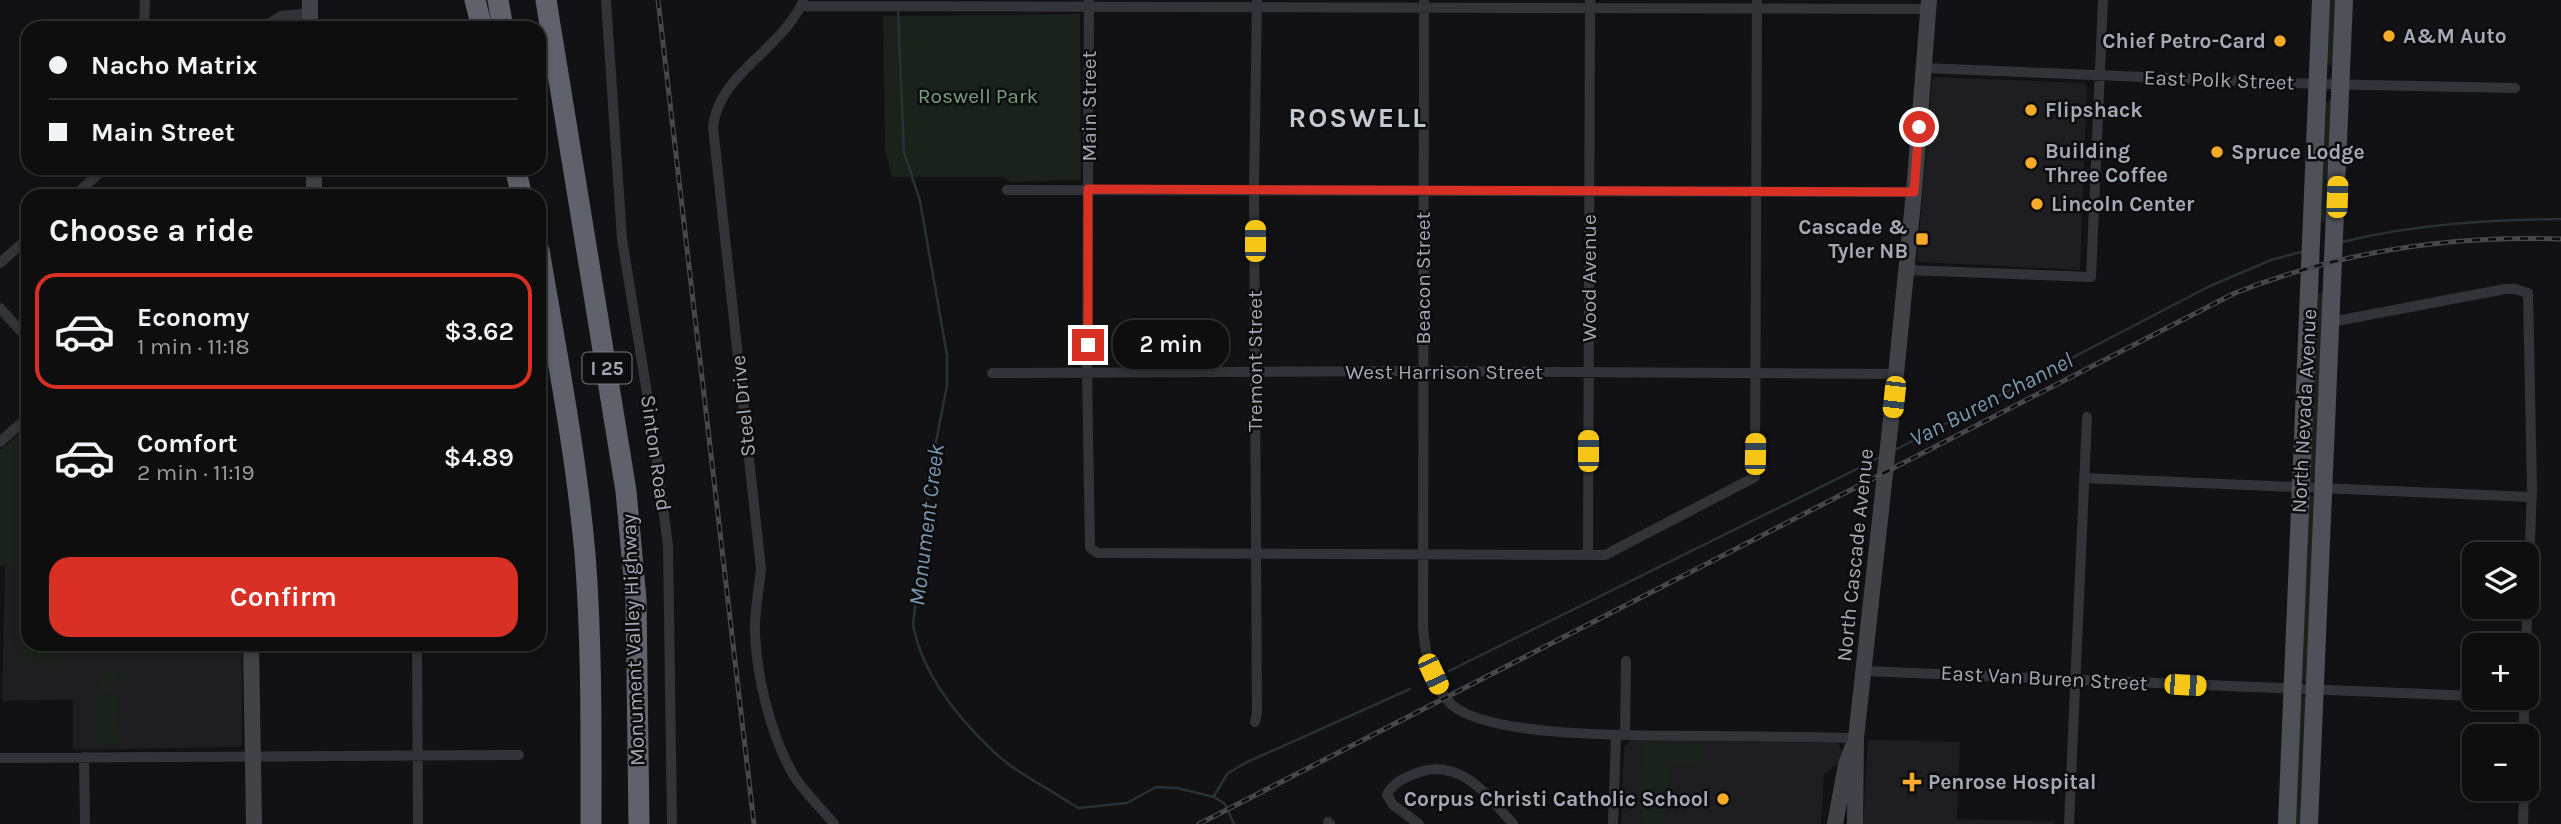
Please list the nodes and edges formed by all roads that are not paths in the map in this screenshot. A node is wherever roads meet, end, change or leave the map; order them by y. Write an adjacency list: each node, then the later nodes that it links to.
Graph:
1 (145, 0): 18 (street)
2 (475, 0): 20 (highway)
3 (499, 0): 21 (highway)
4 (546, 0): 27 (highway, Monument Valley Highway / I 25)
5 (560, 0): 27 (highway)
6 (606, 0): 85 (street, Sinton Road)
7 (2103, 0): 23 (street)
8 (2321, 0): 24 (main road, North Nevada Avenue)
9 (2344, 0): 25 (main road, North Nevada Avenue)
10 (802, 3): 11 (street); 86 (street, Steel Drive)
11 (1089, 3): 12 (street); 30 (street, Main Street)
12 (1257, 4): 13 (street); 31 (street, Tremont Street)
13 (1424, 4): 14 (street); 33 (street, Beacon Street)
14 (1590, 4): 15 (street); 34 (street, Wood Avenue)
15 (1757, 4): 16 (street); 35 (street)
16 (1929, 4): 22 (main road, North Cascade Avenue)
17 (310, 14): 19 (street)
18 (144, 21)
19 (273, 21)
20 (480, 21)
21 (502, 21)
22 (1924, 68): 23 (street, East Polk Street); 36 (main road, North Cascade Avenue)
23 (2099, 75): 24 (street, East Polk Street); 39 (street)
24 (2317, 84): 25 (street, East Polk Street); 55 (main road, North Nevada Avenue)
25 (2341, 84): 26 (street, East Polk Street); 42 (main road, North Nevada Avenue)
26 (2515, 88)
27 (566, 118): 84 (highway, Monument Valley Highway / I 25)
28 (97, 175): 29 (street)
29 (82, 189)
30 (1088, 189): 31 (street); 32 (street); 45 (street, Main Street)
31 (1254, 189): 33 (street); 46 (street, Tremont Street)
32 (1007, 190)
33 (1424, 190): 34 (street); 44 (street, Beacon Street)
34 (1589, 190): 35 (street); 48 (street, Wood Avenue)
35 (1756, 191): 36 (street); 49 (street)
36 (1914, 192): 39 (main road, North Cascade Avenue)
37 (21, 244): 38 (street)
38 (0, 263)
39 (1906, 270): 50 (main road, North Cascade Avenue)
40 (546, 292): 83 (highway, Monument Valley Highway / I 25)
41 (0, 308): 43 (street)
42 (2331, 322): 56 (main road, North Nevada Avenue); 57 (street)
43 (21, 331)
44 (1422, 371): 46 (street, West Harrison Street); 48 (street, West Harrison Street); 59 (street, Beacon Street)
45 (1087, 372): 46 (street, West Harrison Street); 47 (street, West Harrison Street); 58 (street, Main Street)
46 (1255, 372): 58 (street, Tremont Street)
47 (992, 373)
48 (1588, 373): 49 (street, West Harrison Street); 60 (street, Wood Avenue)
49 (1757, 374): 50 (street, West Harrison Street); 60 (street)
50 (1896, 374): 65 (main road, North Cascade Avenue)
51 (2087, 417): 54 (street)
52 (21, 423): 53 (street)
53 (0, 442)
54 (2084, 478): 55 (street); 66 (street)
55 (2301, 488): 56 (street); 67 (main road, North Nevada Avenue)
56 (2323, 489): 57 (street); 68 (main road, North Nevada Avenue)
57 (2531, 497): 61 (street)
58 (1256, 554): 59 (street); 70 (street, Tremont Street)
59 (1423, 555): 60 (street); 71 (street, Beacon Street)
60 (1588, 555)
61 (2526, 633)
62 (251, 651): 73 (main road)
63 (416, 651): 74 (street)
64 (1626, 662): 71 (street)
65 (1864, 671): 66 (street, East Van Buren Street); 72 (main road, North Cascade Avenue)
66 (2076, 679): 67 (street, East Van Buren Street); 93 (street)
67 (2292, 690): 68 (street, East Van Buren Street); 94 (main road, North Nevada Avenue)
68 (2315, 691): 69 (street, East Van Buren Street); 95 (main road, North Nevada Avenue)
69 (2462, 696)
70 (1255, 722)
71 (1621, 735): 72 (street); 89 (street)
72 (1856, 738): 78 (main road, North Cascade Avenue); 92 (main road, North Cascade Avenue)
73 (253, 755): 74 (street); 76 (street); 81 (main road)
74 (418, 755): 75 (street); 82 (street)
75 (519, 755)
76 (84, 757): 77 (street); 80 (street)
77 (0, 758)
78 (1842, 788): 90 (main road, North Cascade Avenue); 91 (main road)
79 (2524, 801): 96 (street)
80 (85, 824)
81 (254, 824)
82 (418, 824)
83 (591, 824)
84 (639, 824)
85 (672, 824)
86 (834, 824)
87 (1419, 824): 88 (street)
88 (1514, 824)
89 (1613, 824)
90 (1835, 824)
91 (1843, 824)
92 (1855, 824)
93 (2069, 824)
94 (2287, 824)
95 (2309, 824)
96 (2523, 824)

